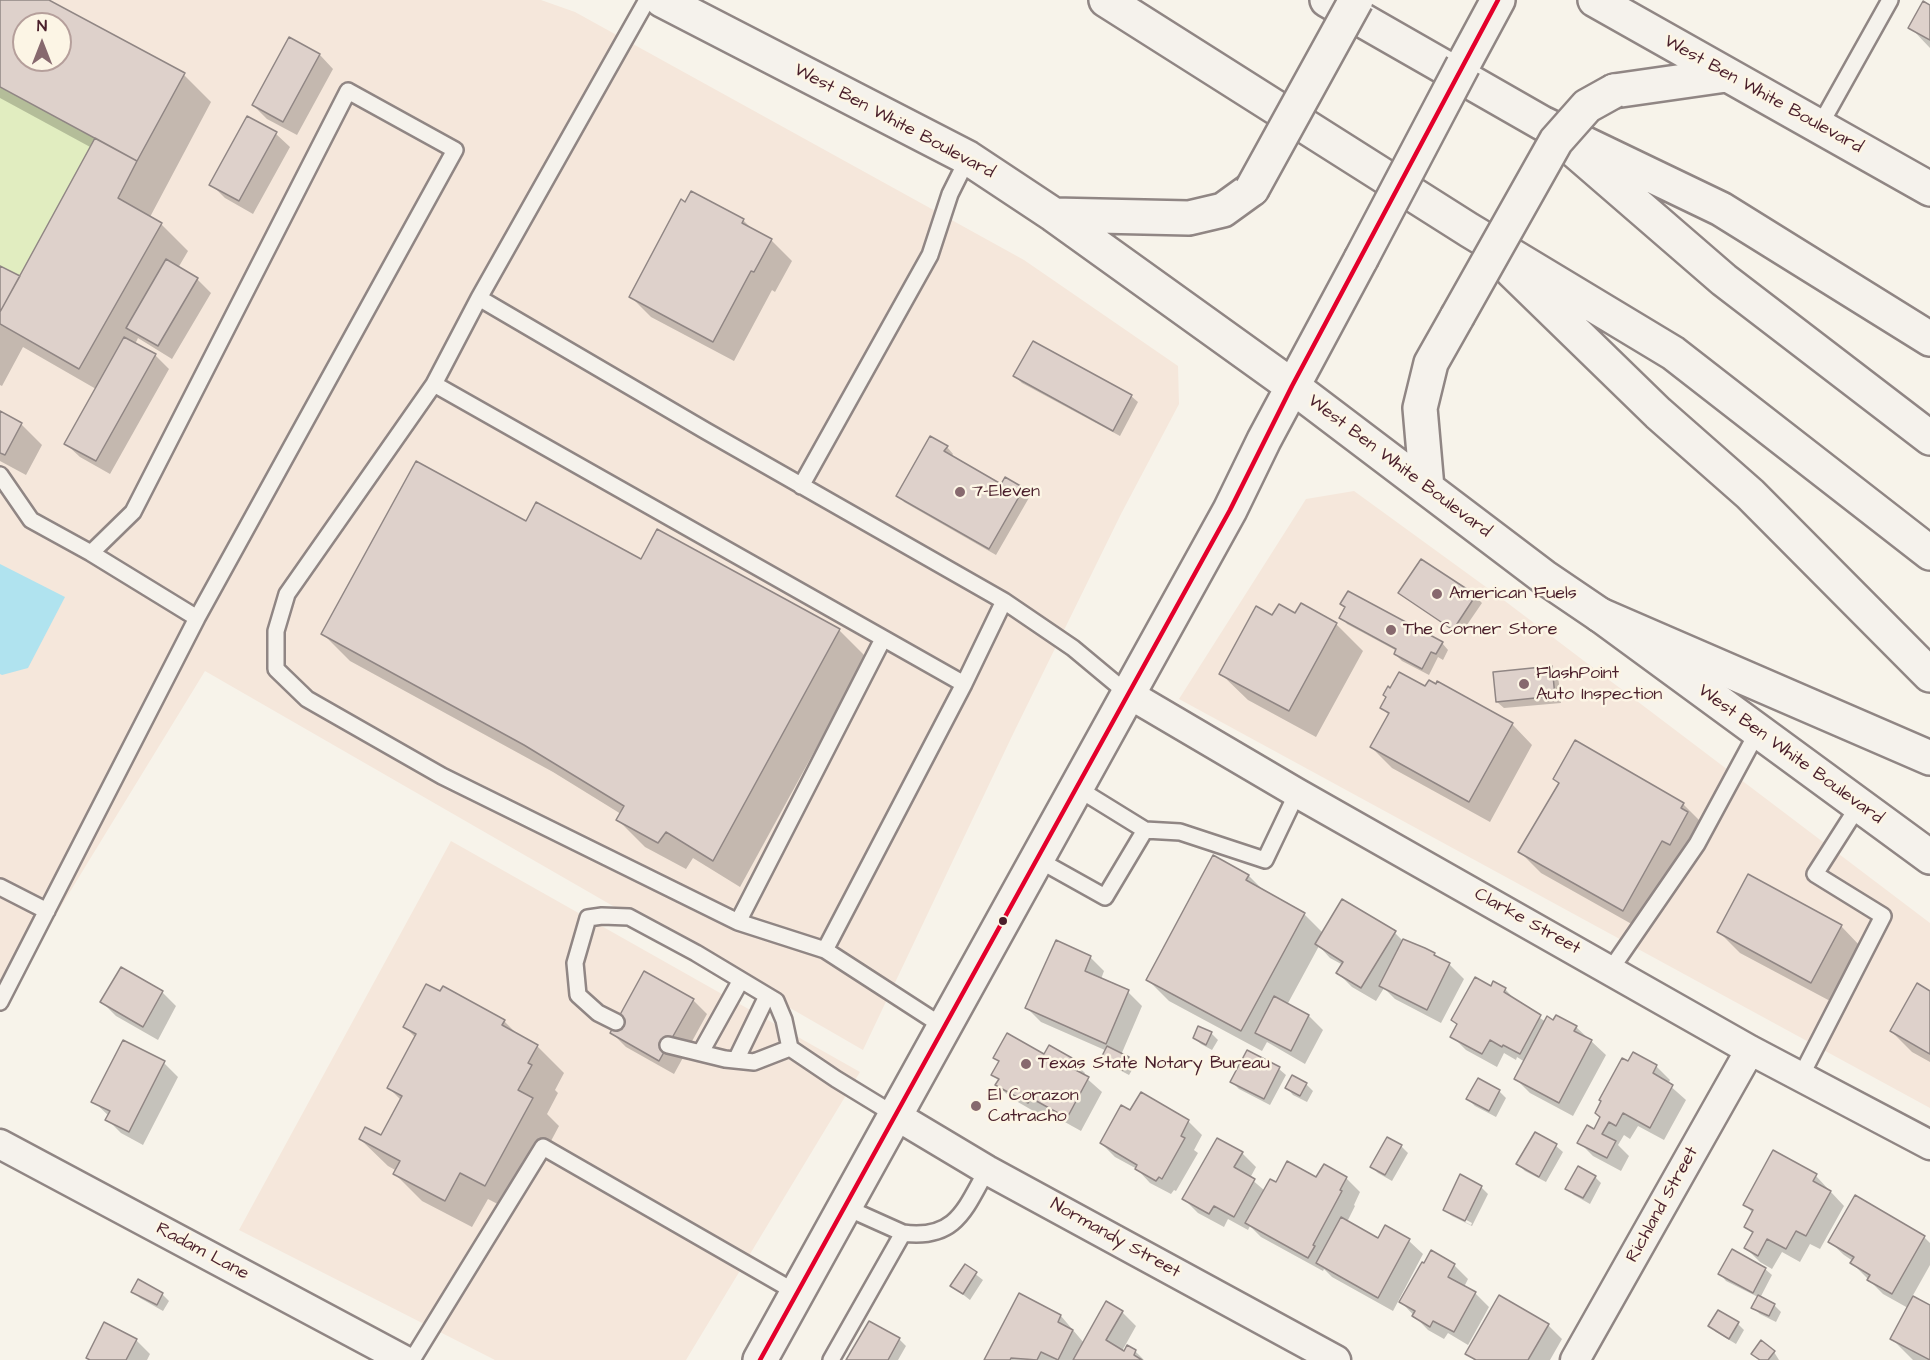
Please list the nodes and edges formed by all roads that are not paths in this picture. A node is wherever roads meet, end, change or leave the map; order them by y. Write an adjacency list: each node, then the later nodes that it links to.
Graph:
1 (647, 0): 16 (lane)
2 (662, 0): 12 (main road, West Ben White Boulevard)
3 (1106, 0): 15 (main road)
4 (1327, 0): 10 (main road)
5 (1356, 0): 14 (main road, bridge)
6 (1596, 0): 9 (main road, West Ben White Boulevard)
7 (1890, 0): 11 (lane)
8 (1494, 7): 19 (main road, bridge)
9 (1726, 75): 11 (main road, West Ben White Boulevard); 23 (main road, bridge)
10 (1542, 123): 17 (main road); 20 (main road)
11 (1819, 127): 13 (main road, West Ben White Boulevard)
12 (968, 158): 14 (main road, West Ben White Boulevard); 22 (lane)
13 (1930, 189)
14 (1054, 215): 19 (main road, West Ben White Boulevard)
15 (1469, 230): 25 (main road); 30 (main road)
16 (479, 298): 18 (lane); 22 (lane)
17 (1930, 339)
18 (434, 384): 29 (lane); 43 (lane)
19 (1292, 386): 23 (main road, West Ben White Boulevard); 32 (main road)
20 (1930, 438)
21 (0, 475): 24 (lane)
22 (801, 486): 26 (lane)
23 (1427, 488): 27 (main road, West Ben White Boulevard)
24 (91, 553): 28 (lane); 28 (lane)
25 (1930, 553)
26 (1004, 601): 31 (lane); 32 (lane)
27 (1600, 615): 33 (main road, West Ben White Boulevard); 34 (main road)
28 (197, 618): 42 (lane)
29 (883, 639): 31 (lane); 43 (lane)
30 (1930, 675)
31 (964, 684): 44 (lane)
32 (1127, 693): 35 (main road); 36 (street, Clarke Street)
33 (1758, 731): 37 (main road, West Ben White Boulevard); 45 (lane)
34 (1918, 753)
35 (1077, 788): 38 (lane); 40 (main road)
36 (1298, 793): 38 (lane); 45 (street, Clarke Street)
37 (1859, 805): 39 (main road, West Ben White Boulevard); 56 (lane)
38 (1145, 830): 40 (lane)
39 (1930, 857)
40 (1037, 859): 50 (main road)
41 (0, 887): 42 (lane)
42 (47, 911): 48 (lane)
43 (738, 922): 44 (lane)
44 (825, 950): 50 (lane)
45 (1611, 969): 53 (street, Clarke Street)
46 (741, 980): 47 (lane); 49 (lane); 54 (lane)
47 (767, 996): 52 (lane); 55 (lane)
48 (0, 1002)
49 (616, 1022)
50 (945, 1027): 57 (main road)
51 (668, 1045): 54 (lane)
52 (790, 1048): 55 (lane); 57 (lane)
53 (1750, 1050): 56 (street, Clarke Street); 69 (street, Richland Street)
54 (701, 1052): 55 (lane)
55 (736, 1060)
56 (1801, 1076): 59 (street, Clarke Street)
57 (895, 1116): 60 (street, Normandy Street); 61 (main road)
58 (0, 1144): 64 (street, Radam Lane)
59 (1930, 1145)
60 (987, 1170): 62 (lane); 68 (street, Normandy Street)
61 (845, 1208): 62 (lane); 63 (main road)
62 (903, 1233): 67 (lane)
63 (797, 1293): 65 (lane); 66 (main road)
64 (404, 1360)
65 (412, 1360)
66 (760, 1360)
67 (831, 1360)
68 (1336, 1360)
69 (1575, 1360)

